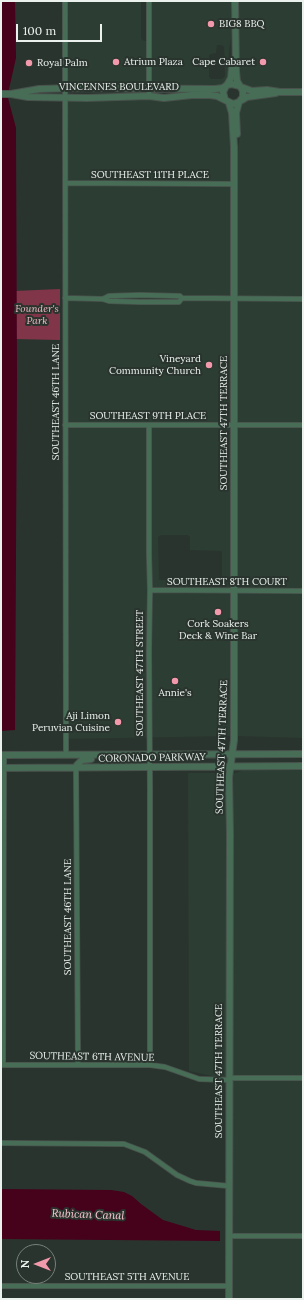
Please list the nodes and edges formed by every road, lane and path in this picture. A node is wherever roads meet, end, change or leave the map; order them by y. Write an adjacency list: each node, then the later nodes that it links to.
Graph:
1 (65, 1): 7 (street, SOUTHEAST 46TH LANE)
2 (149, 1): 8 (street)
3 (235, 1): 4 (street)
4 (235, 42): 5 (street); 6 (street)
5 (227, 86): 6 (street); 8 (street, VINCENNES BOULEVARD); 16 (street)
6 (240, 86): 9 (street); 15 (street)
7 (65, 88): 8 (street, VINCENNES BOULEVARD); 12 (street, VINCENNES BOULEVARD); 14 (street, SOUTHEAST 46TH LANE)
8 (149, 88): 13 (street)
9 (280, 92): 10 (street); 15 (street)
10 (303, 92)
11 (1, 94): 12 (street, VINCENNES BOULEVARD)
12 (11, 94): 14 (street, VINCENNES BOULEVARD)
13 (149, 96): 14 (street, VINCENNES BOULEVARD); 16 (street, VINCENNES BOULEVARD)
14 (65, 98): 18 (street, SOUTHEAST 46TH LANE)
15 (240, 101): 16 (street); 17 (street, SOUTHEAST 47TH TERRACE)
16 (227, 102): 17 (street, SOUTHEAST 47TH TERRACE)
17 (234, 148): 19 (street, SOUTHEAST 47TH TERRACE)
18 (66, 183): 19 (street, SOUTHEAST 11TH PLACE); 20 (street, SOUTHEAST 46TH LANE)
19 (234, 184): 21 (street, SOUTHEAST 47TH TERRACE)
20 (65, 298): 21 (street); 23 (street, SOUTHEAST 46TH LANE)
21 (234, 299): 22 (street); 25 (street, SOUTHEAST 47TH TERRACE)
22 (303, 299)
23 (65, 424): 24 (street, SOUTHEAST 9TH PLACE); 33 (street, SOUTHEAST 46TH LANE)
24 (149, 425): 25 (street, SOUTHEAST 9TH PLACE); 27 (street, SOUTHEAST 47TH STREET)
25 (234, 425): 26 (street, SOUTHEAST 9TH PLACE); 28 (street, SOUTHEAST 47TH TERRACE)
26 (303, 425)
27 (150, 590): 28 (street, SOUTHEAST 8TH COURT); 35 (street, SOUTHEAST 47TH STREET)
28 (234, 591): 29 (street, SOUTHEAST 8TH COURT); 30 (street, SOUTHEAST 47TH TERRACE)
29 (303, 591)
30 (232, 754): 31 (street, CORONADO PARKWAY); 35 (street, CORONADO PARKWAY); 37 (street, SOUTHEAST 47TH TERRACE)
31 (303, 754)
32 (2, 755): 33 (street, CORONADO PARKWAY); 38 (street)
33 (66, 755): 34 (street, CORONADO PARKWAY)
34 (106, 755): 35 (street, CORONADO PARKWAY); 39 (street)
35 (149, 755): 40 (street, SOUTHEAST 47TH STREET)
36 (303, 766): 37 (street, CORONADO PARKWAY)
37 (230, 767): 40 (street, CORONADO PARKWAY); 45 (street, SOUTHEAST 47TH TERRACE)
38 (2, 768): 39 (street, CORONADO PARKWAY); 41 (street)
39 (76, 768): 40 (street, CORONADO PARKWAY); 42 (street, SOUTHEAST 46TH LANE)
40 (150, 768): 43 (street, SOUTHEAST 47TH STREET)
41 (2, 1065): 42 (street, SOUTHEAST 6TH AVENUE)
42 (78, 1065): 43 (street, SOUTHEAST 6TH AVENUE)
43 (150, 1065): 45 (street, SOUTHEAST 6TH AVENUE)
44 (303, 1078): 45 (street, SOUTHEAST 6TH AVENUE)
45 (229, 1079): 47 (street, SOUTHEAST 47TH TERRACE)
46 (1, 1143): 47 (street)
47 (229, 1186): 48 (street, SOUTHEAST 47TH TERRACE)
48 (229, 1236): 49 (street); 51 (street, SOUTHEAST 47TH TERRACE)
49 (303, 1236)
50 (1, 1286): 51 (street, SOUTHEAST 5TH AVENUE)
51 (229, 1286): 52 (street, SOUTHEAST 47TH TERRACE)
52 (229, 1299)

